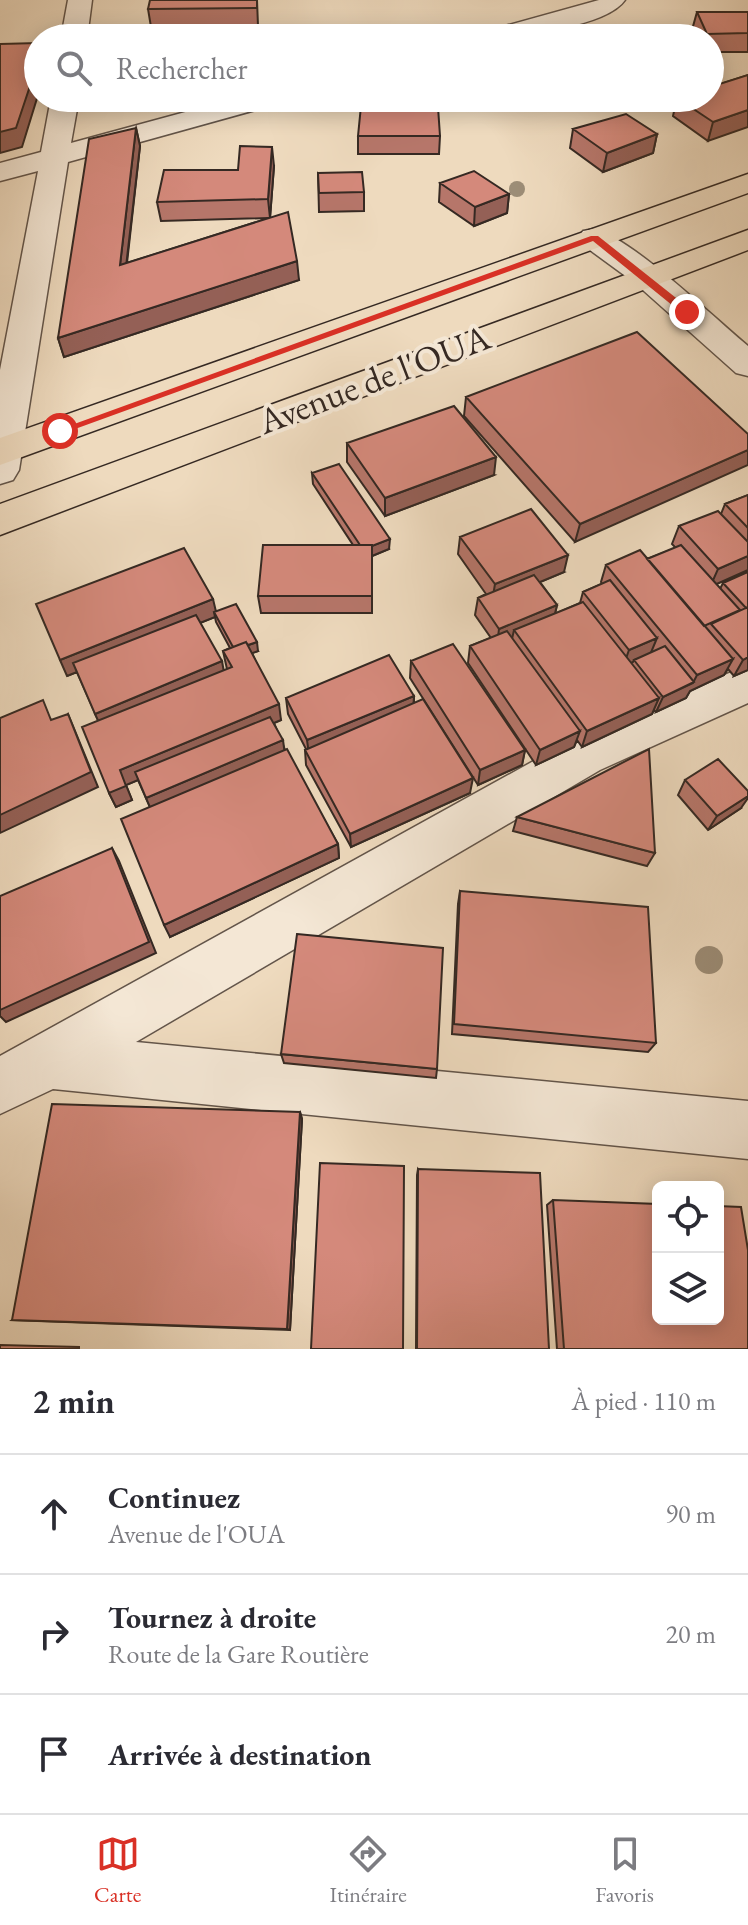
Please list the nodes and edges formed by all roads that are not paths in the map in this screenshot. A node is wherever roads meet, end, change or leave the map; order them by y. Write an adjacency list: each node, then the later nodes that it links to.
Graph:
1 (80, 0): 3 (street)
2 (613, 0): 4 (street)
3 (76, 24)
4 (543, 24)
5 (63, 112): 7 (street)
6 (216, 112): 7 (street)
7 (57, 156): 8 (street); 14 (street)
8 (0, 172)
9 (748, 183): 10 (main road, Avenue de l'OUA)
10 (594, 238): 12 (street); 14 (main road, Avenue de l'OUA)
11 (748, 239): 12 (main road, Avenue de l'OUA)
12 (646, 276): 13 (street); 15 (main road, Avenue de l'OUA)
13 (748, 365)
14 (1, 457)
15 (0, 520)
16 (748, 683): 17 (street)
17 (50, 1061): 18 (street); 19 (street)
18 (0, 1086)
19 (748, 1130)

